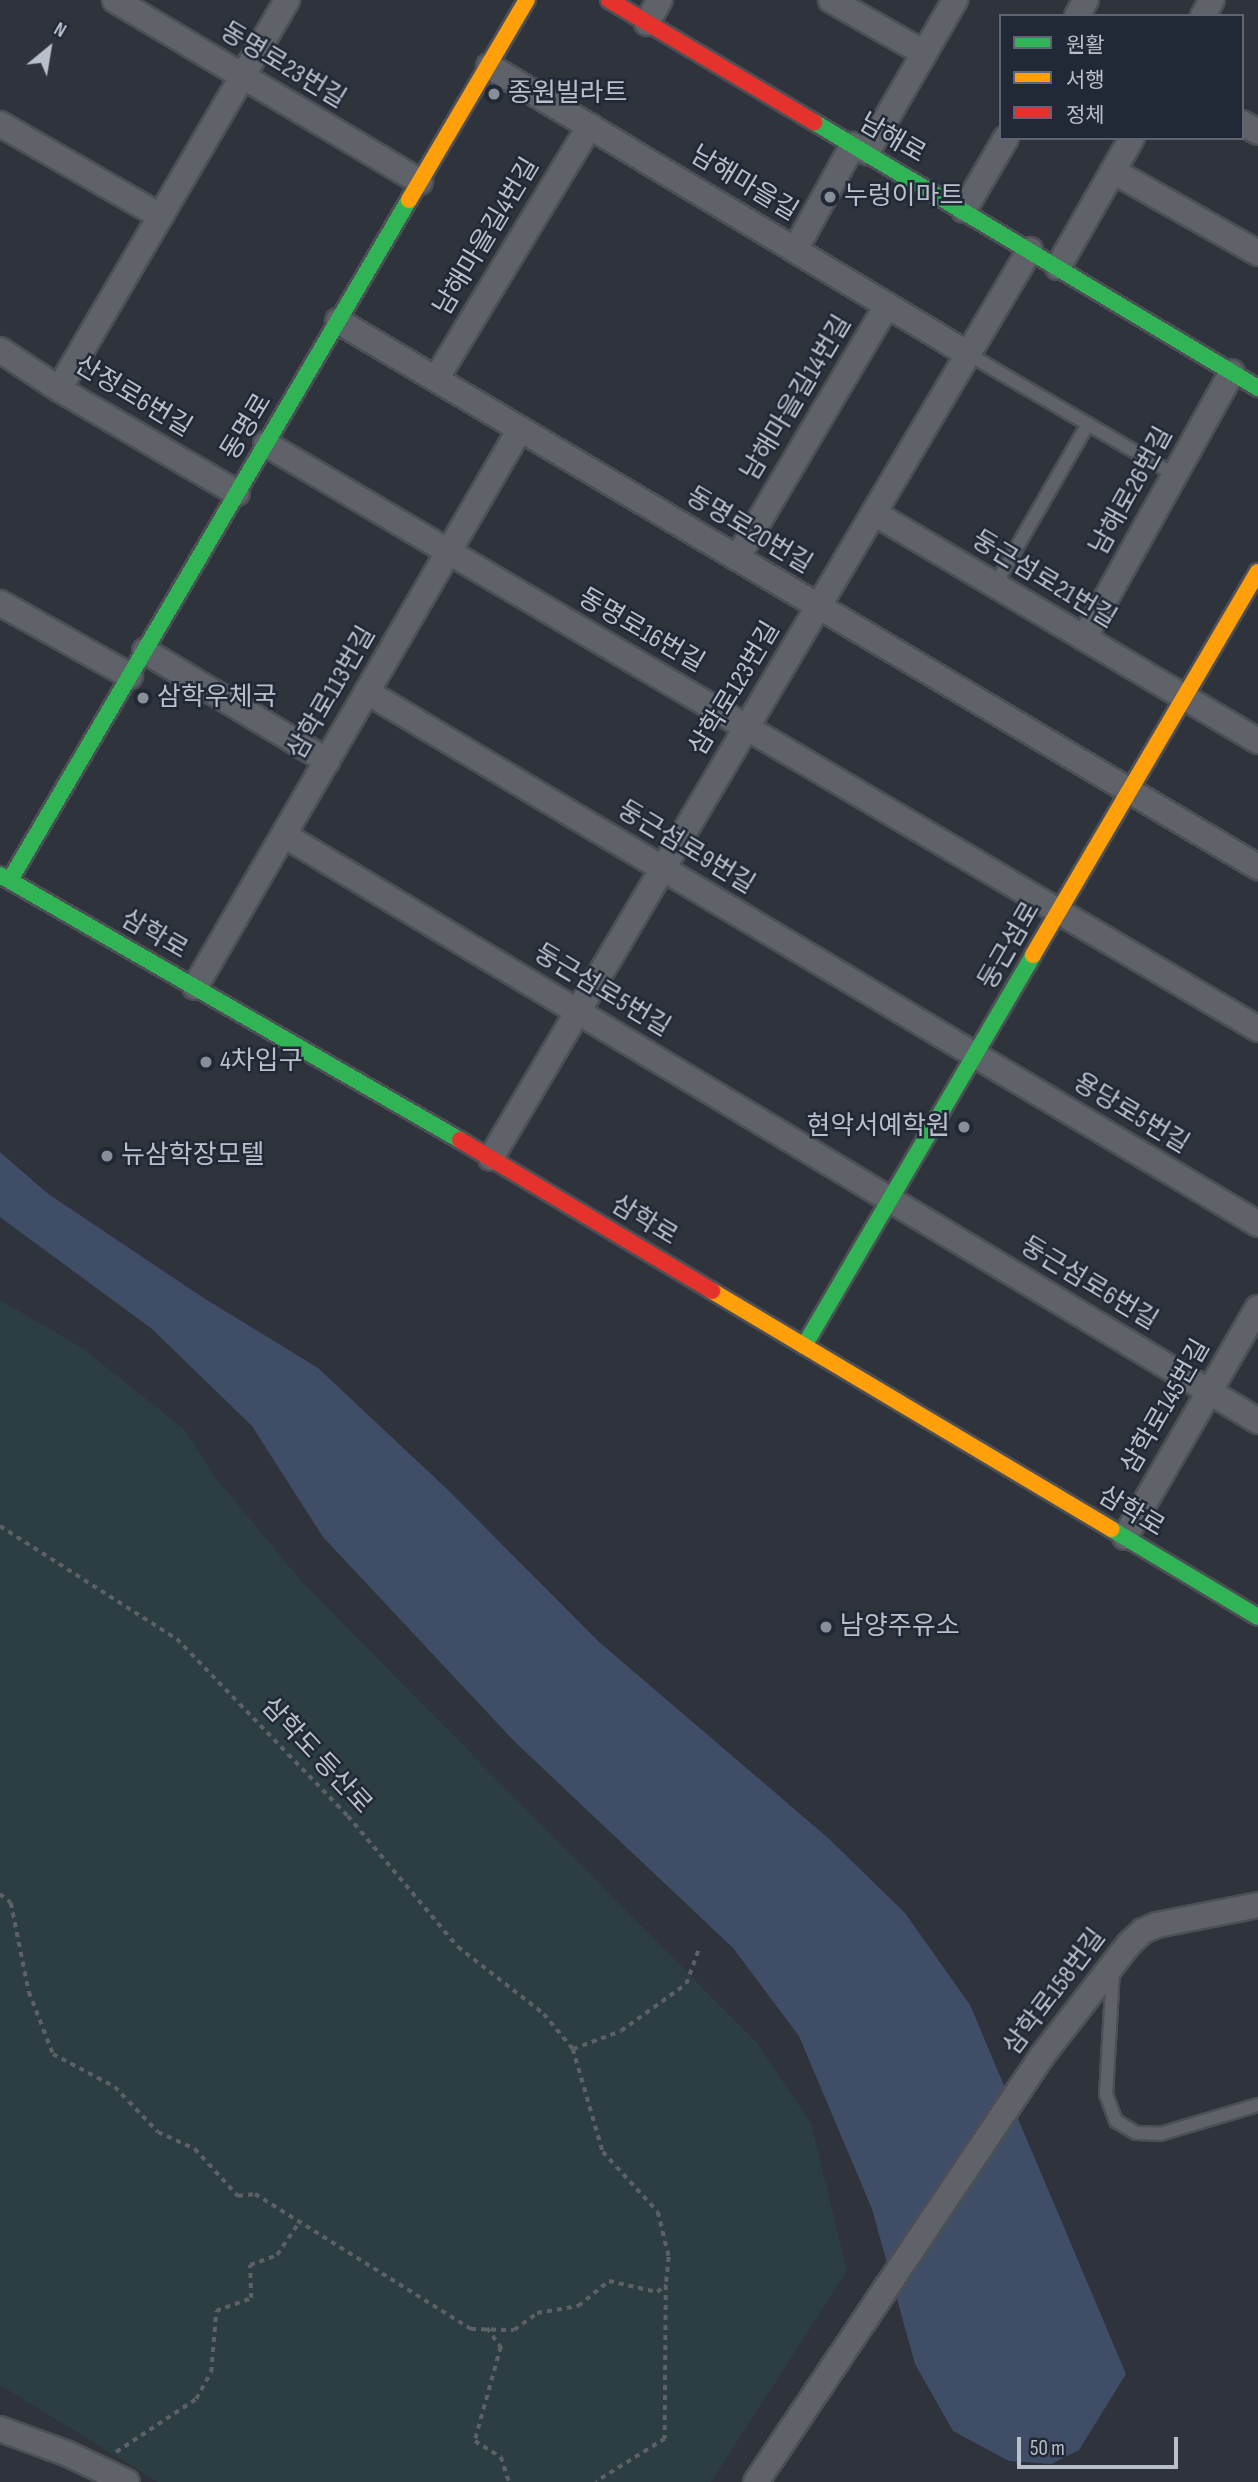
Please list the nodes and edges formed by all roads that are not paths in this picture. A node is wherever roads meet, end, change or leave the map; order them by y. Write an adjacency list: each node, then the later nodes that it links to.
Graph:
1 (115, 0): 11 (street, 동명로23번길)
2 (287, 0): 11 (street)
3 (527, 0): 10 (street, 동명로)
4 (609, 0): 8 (street, 남해로)
5 (660, 0): 8 (street)
6 (831, 0): 9 (street)
7 (955, 0): 9 (street)
8 (647, 23): 16 (street, 남해로)
9 (924, 53): 16 (street)
10 (489, 66): 13 (street, 남해마을길); 18 (street, 동명로)
11 (242, 76): 18 (street, 동명로23번길); 20 (street)
12 (0, 124): 20 (street)
13 (590, 126): 21 (street, 남해마을길); 30 (street, 남해마을길4번길)
14 (1005, 140): 19 (street)
15 (1131, 140): 17 (street)
16 (860, 148): 19 (street, 남해로); 21 (street)
17 (1113, 171): 23 (street); 24 (street)
18 (420, 182): 26 (street, 동명로)
19 (964, 210): 22 (street, 남해로)
20 (160, 216): 32 (street)
21 (795, 250): 25 (street, 남해마을길)
22 (1030, 250): 24 (street, 남해로); 28 (street, 삼학로123번길)
23 (1258, 253)
24 (1058, 267): 29 (street, 남해로)
25 (887, 305): 28 (street, 남해마을길); 40 (street, 남해마을길14번길)
26 (338, 321): 30 (street, 동명로20번길); 35 (street, 동명로)
27 (0, 351): 32 (street, 산정로6번길)
28 (968, 354): 33 (lane); 38 (street, 삼학로123번길)
29 (1232, 372): 31 (street, 남해로); 36 (street, 남해로26번길)
30 (436, 379): 34 (street, 동명로20번길)
31 (1258, 388)
32 (60, 389): 37 (street, 산정로6번길)
33 (1088, 424): 36 (lane); 42 (lane)
34 (520, 429): 39 (street, 삼학로113번길); 40 (street, 동명로20번길)
35 (266, 444): 37 (street, 동명로); 39 (street, 동명로16번길)
36 (1175, 475): 46 (street, 남해로26번길)
37 (237, 493): 47 (street, 동명로)
38 (874, 513): 42 (street, 둥근섬로21번길); 45 (street, 삼학로123번길)
39 (448, 552): 49 (street, 삼학로113번길); 51 (street, 동명로16번길)
40 (737, 558): 45 (street, 동명로20번길)
41 (1258, 572): 43 (street, 둥근섬로)
42 (995, 585): 46 (street, 둥근섬로21번길)
43 (1252, 598): 50 (street, 둥근섬로)
44 (0, 603): 48 (street)
45 (818, 606): 51 (street, 삼학로123번길); 54 (street, 동명로20번길)
46 (1084, 638): 50 (street, 둥근섬로21번길)
47 (145, 650): 48 (street, 동명로); 53 (street)
48 (130, 677): 58 (street, 동명로)
49 (367, 692): 53 (street, 삼학로113번길); 57 (street, 둥근섬로9번길)
50 (1184, 697): 52 (street, 둥근섬로21번길); 54 (street, 둥근섬로)
51 (746, 727): 57 (street, 삼학로123번길); 59 (street, 동명로16번길)
52 (1258, 741)
53 (327, 761): 55 (street, 삼학로113번길)
54 (1130, 791): 56 (street, 동명로20번길); 59 (street, 둥근섬로)
55 (284, 835): 60 (street, 삼학로113번길); 61 (street, 둥근섬로5번길)
56 (1258, 867)
57 (662, 869): 61 (street, 삼학로123번길); 63 (street, 둥근섬로9번길)
58 (5, 877): 60 (street, 삼학로)
59 (1059, 911): 62 (street, 동명로16번길); 63 (street, 둥근섬로)
60 (195, 987): 64 (street, 삼학로)
61 (578, 1011): 64 (street, 삼학로123번길); 65 (street, 둥근섬로5번길)
62 (1258, 1029)
63 (974, 1055): 65 (street, 둥근섬로); 66 (street, 용당로5번길)
64 (491, 1158): 68 (street, 삼학로)
65 (890, 1199): 68 (street, 둥근섬로); 69 (street, 둥근섬로6번길)
66 (1258, 1224)
67 (1258, 1307): 69 (street, 삼학로145번길)
68 (804, 1346): 71 (street, 삼학로)
69 (1209, 1391): 70 (street, 둥근섬로6번길); 71 (street, 삼학로145번길)
70 (1258, 1421)
71 (1125, 1537): 72 (street, 삼학로)
72 (1258, 1617)
73 (1258, 1905): 74 (street, 삼학로158번길)
74 (1114, 1963): 75 (lane); 78 (street, 삼학로158번길)
75 (1258, 2105)
76 (0, 2430): 77 (street)
77 (127, 2482)
78 (756, 2482)

